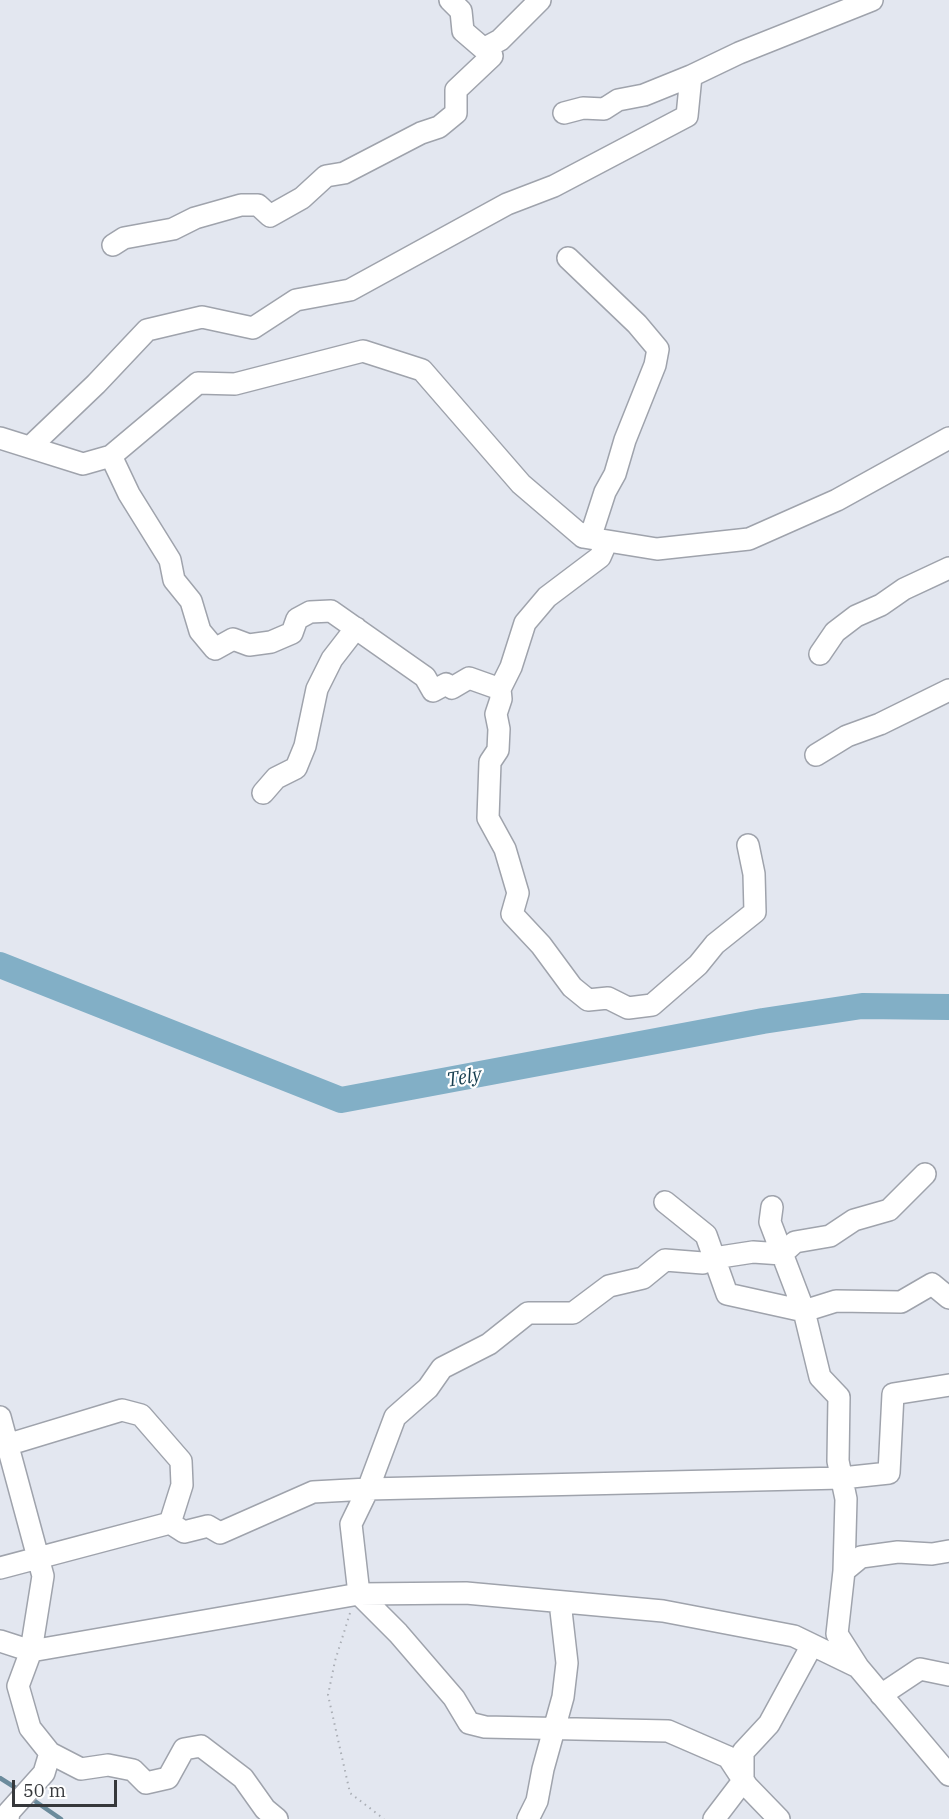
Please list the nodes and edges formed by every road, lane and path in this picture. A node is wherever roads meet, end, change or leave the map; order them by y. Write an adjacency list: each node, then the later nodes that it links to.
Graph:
1 (450, 0): 4 (street)
2 (540, 0): 4 (street)
3 (872, 0): 5 (street)
4 (485, 48): 7 (street)
5 (692, 76): 6 (street); 11 (street)
6 (564, 113)
7 (113, 245)
8 (568, 258): 13 (street)
9 (0, 438): 11 (street)
10 (948, 442): 14 (street)
11 (30, 447): 12 (street)
12 (111, 456): 13 (street); 16 (street)
13 (583, 537): 14 (street)
14 (607, 541): 18 (street)
15 (949, 568): 17 (street)
16 (356, 628): 18 (street); 21 (street)
17 (820, 654)
18 (500, 689): 22 (street)
19 (949, 690): 20 (street)
20 (816, 755)
21 (263, 793)
22 (748, 845)
23 (925, 1174): 26 (street)
24 (665, 1202): 27 (street)
25 (772, 1207): 26 (street)
26 (782, 1254): 27 (street); 29 (street)
27 (714, 1258): 29 (street); 34 (street)
28 (949, 1298): 29 (street)
29 (804, 1311): 33 (street)
30 (949, 1385): 33 (street)
31 (0, 1417): 32 (street)
32 (4, 1447): 35 (street); 37 (street)
33 (842, 1478): 34 (street); 39 (street)
34 (368, 1489): 35 (street); 40 (street)
35 (170, 1523): 37 (street)
36 (949, 1551): 39 (street)
37 (40, 1558): 38 (street); 44 (street)
38 (0, 1568)
39 (844, 1571): 45 (street)
40 (359, 1594): 41 (street); 44 (street); 48 (street); 54 (path)
41 (560, 1602): 43 (street); 48 (street)
42 (0, 1641): 44 (street)
43 (812, 1645): 45 (street); 51 (street)
44 (30, 1651): 49 (street)
45 (858, 1667): 47 (street)
46 (949, 1675): 47 (street)
47 (881, 1695): 50 (street)
48 (554, 1728): 51 (street); 55 (street)
49 (50, 1753): 52 (street); 53 (street)
50 (949, 1775)
51 (743, 1781): 56 (street); 57 (street)
52 (8, 1819)
53 (277, 1819)
54 (384, 1819)
55 (528, 1819)
56 (714, 1819)
57 (779, 1819)

